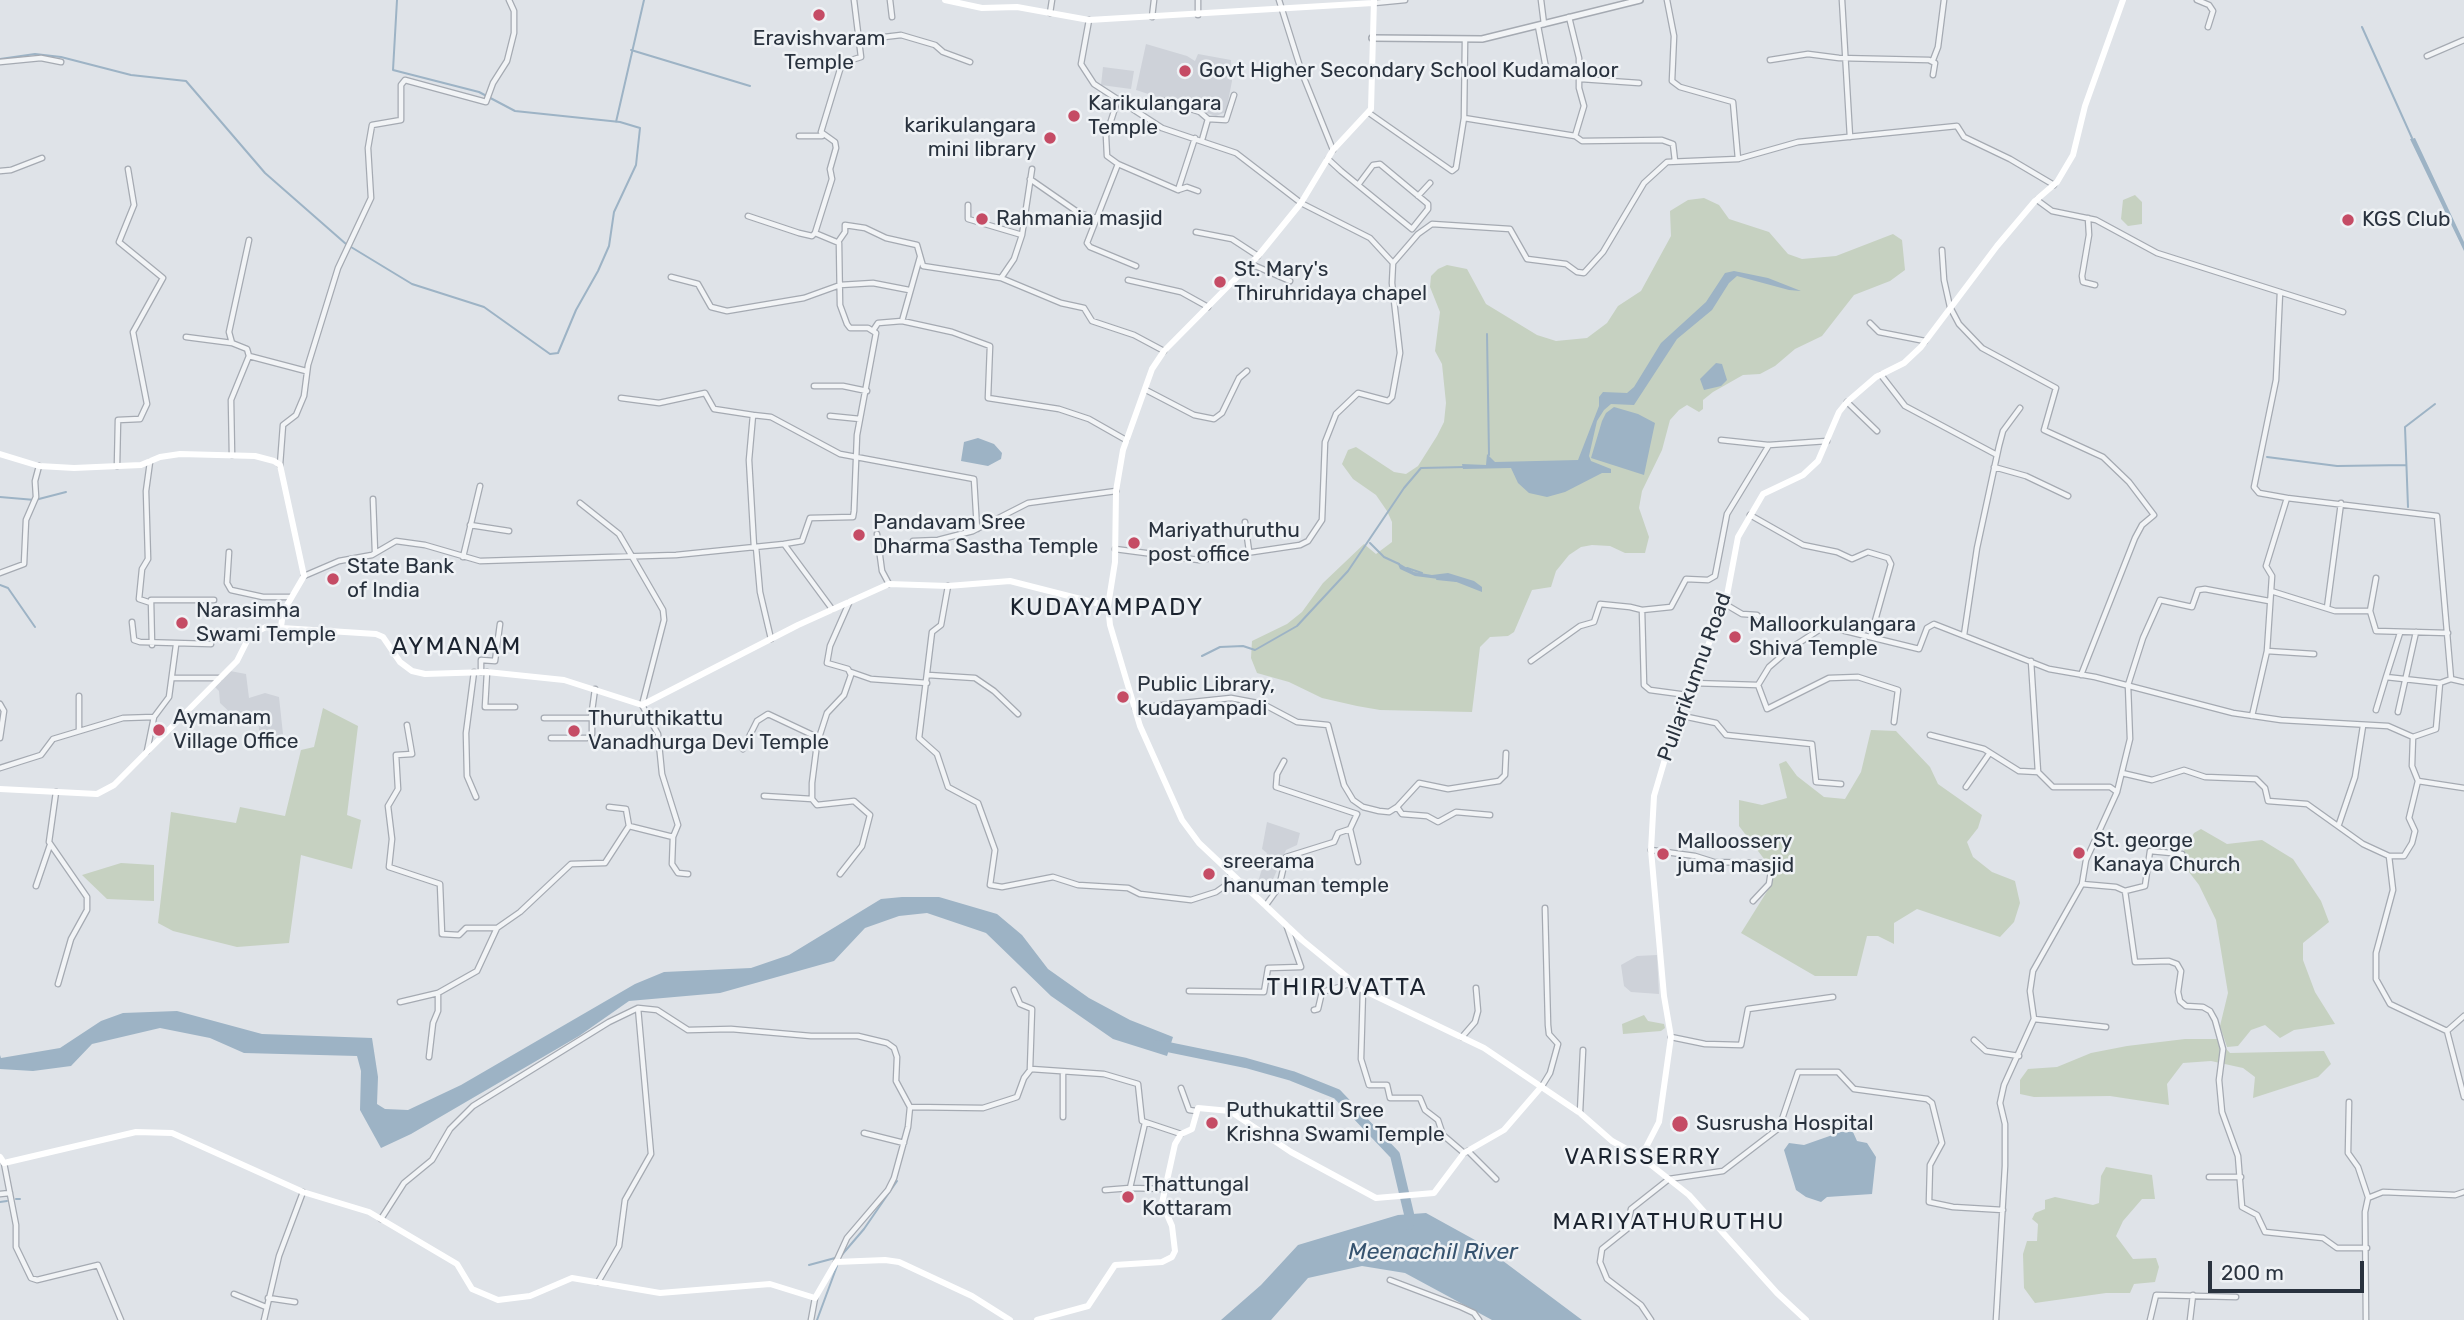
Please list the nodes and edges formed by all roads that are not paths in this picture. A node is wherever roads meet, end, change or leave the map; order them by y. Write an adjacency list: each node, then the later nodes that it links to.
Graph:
1 (509, 0): 106 (street)
2 (854, 0): 28 (street)
3 (890, 0): 21 (street)
4 (945, 0): 19 (main road)
5 (1052, 0): 19 (street)
6 (1154, 0): 23 (street)
7 (1198, 0): 20 (street)
8 (1279, 0): 18 (street)
9 (1405, 0): 17 (street)
10 (1541, 0): 25 (street)
11 (1640, 0): 22 (street)
12 (1667, 0): 57 (street)
13 (1842, 0): 32 (street)
14 (1944, 0): 34 (street)
15 (2123, 0): 66 (main road, Pullarikunnu Road)
16 (2197, 0): 26 (street)
17 (1374, 2): 18 (main road); 27 (main road)
18 (1279, 8): 20 (main road); 54 (street)
19 (1050, 15): 24 (main road)
20 (1198, 16): 23 (main road)
21 (892, 17)
22 (1569, 17): 25 (street); 40 (street)
23 (1152, 18): 24 (main road)
24 (1089, 20): 43 (street)
25 (1541, 25): 30 (street); 38 (street)
26 (2208, 27)
27 (1372, 38): 30 (street); 45 (main road)
28 (859, 40): 37 (street); 49 (street)
29 (2464, 40): 31 (street)
30 (1465, 41): 46 (street)
31 (2427, 56)
32 (1845, 58): 33 (street); 34 (street); 51 (street)
33 (1770, 60)
34 (1933, 60): 39 (street)
35 (0, 62): 36 (street)
36 (61, 62)
37 (970, 62)
38 (1546, 68)
39 (1933, 75)
40 (1581, 79): 41 (street); 50 (street)
41 (1639, 83)
42 (1234, 95): 47 (street)
43 (1118, 99): 52 (street); 59 (street)
44 (1165, 101): 47 (street)
45 (1369, 113): 46 (street); 54 (main road)
46 (1464, 118): 50 (street)
47 (1208, 119): 53 (street)
48 (799, 136): 49 (street)
49 (823, 136): 77 (street)
50 (1575, 136): 58 (street)
51 (1850, 137): 57 (street); 66 (street)
52 (1195, 138): 53 (street); 67 (street)
53 (1202, 140): 71 (street)
54 (1333, 150): 56 (main road)
55 (42, 158): 62 (street)
56 (1328, 159): 65 (street); 71 (main road)
57 (1738, 159): 58 (street)
58 (1675, 162): 85 (street)
59 (1118, 164): 67 (street); 74 (street)
60 (128, 169): 130 (street)
61 (1032, 169): 63 (street)
62 (0, 171)
63 (1030, 179): 74 (street); 78 (street)
64 (1430, 183): 69 (street)
65 (1358, 185): 69 (street); 69 (street)
66 (2054, 185): 70 (main road, Pullarikunnu Road)
67 (1178, 190): 68 (street)
68 (1198, 191)
69 (1418, 196)
70 (2037, 200): 75 (street); 96 (main road, Pullarikunnu Road)
71 (1301, 203): 83 (main road); 85 (street)
72 (968, 205): 78 (street)
73 (748, 216): 77 (street)
74 (1096, 218): 86 (street)
75 (2088, 218): 92 (street); 94 (street)
76 (1196, 232): 83 (street)
77 (815, 233): 80 (street)
78 (1022, 235): 88 (street)
79 (249, 240): 103 (street)
80 (838, 242): 82 (street); 91 (street)
81 (1942, 250): 96 (street)
82 (920, 256): 88 (street); 93 (street)
83 (1258, 256): 84 (main road)
84 (1250, 263): 90 (street); 95 (main road)
85 (1393, 263): 149 (street)
86 (1136, 266)
87 (671, 277): 91 (street)
88 (1001, 278): 104 (street)
89 (1128, 280): 95 (street)
90 (1290, 281)
91 (840, 285): 93 (street); 100 (street)
92 (2095, 285)
93 (909, 290): 98 (street)
94 (2280, 292): 97 (street); 135 (street)
95 (1208, 307): 104 (main road)
96 (1950, 307): 102 (main road, Pullarikunnu Road); 191 (street)
97 (2343, 312)
98 (902, 321): 100 (street); 120 (street)
99 (1870, 323): 102 (street)
100 (874, 329): 111 (street)
101 (186, 337): 103 (street)
102 (1925, 342): 108 (main road, Pullarikunnu Road)
103 (232, 343): 105 (street)
104 (1164, 351): 110 (main road)
105 (249, 356): 106 (street); 124 (street)
106 (306, 371): 128 (street)
107 (1247, 371): 110 (street)
108 (1881, 374): 113 (main road, Pullarikunnu Road); 125 (street)
109 (814, 386): 111 (street)
110 (1146, 390): 120 (main road)
111 (867, 391): 117 (street)
112 (621, 398): 115 (street)
113 (1847, 402): 118 (street); 121 (main road, Pullarikunnu Road)
114 (2020, 408): 125 (street)
115 (753, 415): 126 (street); 147 (street)
116 (831, 416): 117 (street)
117 (860, 419): 126 (street)
118 (1877, 431)
119 (1721, 440): 122 (street)
120 (1127, 441): 133 (main road)
121 (1828, 441): 122 (street); 139 (main road, Pullarikunnu Road)
122 (1769, 445): 169 (street)
123 (0, 454): 129 (main road)
124 (232, 455): 127 (main road); 128 (main road)
125 (1997, 455): 131 (street)
126 (856, 456): 142 (street); 146 (street)
127 (150, 462): 130 (main road); 164 (street)
128 (280, 465): 155 (main road)
129 (40, 466): 130 (main road); 154 (street)
130 (117, 467)
131 (1994, 467): 134 (street); 179 (street)
132 (480, 486): 141 (street)
133 (1116, 491): 142 (street); 148 (main road)
134 (2068, 496)
135 (2287, 498): 138 (street); 159 (street)
136 (373, 499): 151 (street)
137 (580, 503): 152 (street)
138 (2341, 503): 167 (street); 177 (street)
139 (1749, 515): 165 (main road, Pullarikunnu Road); 178 (street)
140 (1245, 522): 149 (street)
141 (470, 525): 143 (street); 153 (street)
142 (977, 529): 145 (street)
143 (509, 531)
144 (877, 534): 157 (street)
145 (914, 541)
146 (784, 544): 147 (street); 168 (street)
147 (755, 547): 152 (street); 180 (street)
148 (1115, 550): 149 (street); 166 (main road)
149 (1249, 551)
150 (229, 552): 160 (street)
151 (376, 553): 153 (street); 155 (street)
152 (631, 556): 153 (street); 207 (street)
153 (463, 557)
154 (0, 573)
155 (304, 576): 160 (main road)
156 (2376, 578): 170 (street)
157 (889, 584): 158 (main road); 163 (main road)
158 (948, 586): 166 (main road); 190 (street)
159 (2271, 591): 162 (street); 167 (street)
160 (290, 597): 174 (main road)
161 (214, 600): 164 (street)
162 (2269, 601): 184 (street); 202 (street)
163 (849, 602): 168 (main road); 189 (street)
164 (151, 603): 182 (street)
165 (1726, 604): 172 (street); 199 (main road, Pullarikunnu Road)
166 (1108, 606): 209 (main road)
167 (2327, 608): 170 (street)
168 (832, 609): 180 (main road)
169 (1642, 610): 186 (street); 204 (street)
170 (2370, 611): 175 (street)
171 (132, 622): 182 (street)
172 (1764, 622)
173 (500, 624): 188 (street)
174 (281, 627): 188 (main road); 194 (main road)
175 (2400, 632): 176 (street); 192 (street)
176 (2416, 632): 177 (street); 196 (street)
177 (2448, 633): 195 (street)
178 (1871, 635): 179 (street); 201 (street)
179 (1964, 635): 187 (street)
180 (771, 639): 207 (main road)
181 (211, 644): 183 (street)
182 (152, 645): 183 (street)
183 (176, 645): 193 (street)
184 (2267, 651): 185 (street); 215 (street)
185 (2314, 654)
186 (1531, 661)
187 (2031, 661): 191 (street); 233 (street)
188 (481, 672): 203 (main road); 208 (street); 243 (street)
189 (851, 672): 198 (street); 226 (street)
190 (928, 675): 198 (street); 212 (street)
191 (2081, 675): 202 (street)
192 (2386, 677): 196 (street); 210 (street)
193 (173, 678): 194 (street); 216 (street)
194 (220, 678): 230 (main road)
195 (2451, 679): 197 (street); 200 (street)
196 (2405, 681): 200 (street); 211 (street)
197 (2464, 682)
198 (927, 683): 261 (street)
199 (1692, 683): 201 (street); 204 (main road, Pullarikunnu Road)
200 (2440, 683): 223 (street)
201 (1758, 685): 218 (street)
202 (2128, 685): 215 (street); 234 (street)
203 (595, 688): 207 (main road); 214 (street)
204 (1687, 695): 213 (main road, Pullarikunnu Road)
205 (79, 696): 221 (street)
206 (0, 704): 224 (street)
207 (642, 705): 253 (street)
208 (515, 707)
209 (1135, 708): 246 (street); 261 (main road)
210 (2376, 710)
211 (2398, 712)
212 (1018, 714)
213 (1678, 715): 236 (street); 255 (main road, Pullarikunnu Road)
214 (592, 716): 217 (street); 225 (street)
215 (2252, 716): 220 (street)
216 (154, 717): 221 (street); 230 (street)
217 (544, 718)
218 (1894, 722)
219 (407, 725): 269 (street)
220 (2362, 726): 223 (street); 250 (street)
221 (79, 731): 232 (street)
222 (1930, 735): 229 (street)
223 (2413, 737): 235 (street)
224 (0, 738)
225 (551, 738)
226 (819, 738): 227 (street); 244 (street)
227 (743, 749)
228 (1506, 753): 247 (street)
229 (1989, 754): 233 (street); 237 (street)
230 (146, 755): 240 (main road)
231 (1284, 761): 248 (street)
232 (0, 768)
233 (2038, 772): 241 (street)
234 (2122, 772): 241 (street); 250 (street)
235 (2418, 781): 238 (street); 257 (street)
236 (1841, 784)
237 (1966, 787)
238 (2464, 788)
239 (0, 789): 240 (main road)
240 (56, 792): 254 (street)
241 (2117, 792): 262 (street)
242 (764, 796): 244 (street)
243 (476, 797)
244 (812, 799): 260 (street)
245 (608, 807): 251 (street)
246 (1363, 807): 247 (street); 248 (street)
247 (1397, 807): 249 (street)
248 (1357, 814): 252 (street)
249 (1490, 815)
250 (2339, 824): 257 (street)
251 (629, 826): 253 (street); 269 (street)
252 (1350, 829): 258 (street); 266 (street)
253 (673, 837): 259 (street)
254 (50, 845): 263 (street); 271 (street)
255 (1651, 850): 265 (street); 286 (main road, Pullarikunnu Road)
256 (2182, 854): 264 (street)
257 (2389, 856): 284 (street)
258 (1358, 862)
259 (688, 874)
260 (840, 874)
261 (1231, 875): 266 (main road)
262 (2082, 884): 264 (street); 282 (street)
263 (36, 886)
264 (2125, 891): 309 (street)
265 (1753, 901)
266 (1266, 905): 268 (main road)
267 (1545, 908): 293 (street)
268 (1287, 926): 270 (main road); 275 (street)
269 (497, 928): 276 (street)
270 (1353, 983): 274 (main road); 280 (street)
271 (58, 984)
272 (1476, 988): 285 (street)
273 (1014, 990): 291 (street)
274 (1363, 990): 285 (main road); 305 (street)
275 (1189, 991)
276 (438, 993): 278 (street); 290 (street)
277 (1833, 997): 286 (street)
278 (400, 1002)
279 (638, 1008): 297 (street); 321 (street); 325 (street)
280 (1314, 1010)
281 (2464, 1016): 284 (street)
282 (2034, 1019): 283 (street); 289 (street)
283 (2106, 1027)
284 (2446, 1031): 295 (street)
285 (1462, 1037): 293 (main road)
286 (1671, 1037): 306 (main road, Pullarikunnu Road)
287 (1974, 1040): 289 (street)
288 (1583, 1050): 299 (street)
289 (2019, 1056): 320 (street)
290 (429, 1057)
291 (1030, 1070): 292 (street); 297 (street)
292 (1063, 1073): 300 (street); 301 (street)
293 (1542, 1086): 299 (main road); 305 (main road)
294 (1181, 1088): 298 (street)
295 (2464, 1097)
296 (2349, 1102): 319 (street)
297 (909, 1107): 304 (street)
298 (1196, 1111): 303 (main road); 305 (main road)
299 (1580, 1113): 306 (main road)
300 (1063, 1117)
301 (1144, 1123): 303 (street); 312 (street)
302 (864, 1133): 304 (street)
303 (1181, 1134): 313 (main road)
304 (904, 1143): 323 (street)
305 (1466, 1152): 310 (street)
306 (1641, 1157): 311 (main road)
307 (2, 1160): 315 (main road); 317 (street)
308 (2209, 1177): 309 (street)
309 (2241, 1177): 322 (street)
310 (1496, 1179)
311 (1669, 1179): 320 (street); 339 (street); 340 (main road)
312 (1130, 1188): 313 (street); 314 (street)
313 (1167, 1189): 337 (main road)
314 (1105, 1190)
315 (303, 1192): 321 (main road); 329 (street)
316 (2464, 1192): 319 (street)
317 (10, 1193): 318 (street); 333 (street)
318 (0, 1194)
319 (2368, 1198): 322 (street)
320 (2000, 1210): 341 (street)
321 (380, 1220): 325 (main road)
322 (2367, 1248): 344 (street)
323 (837, 1260): 330 (main road); 336 (main road)
324 (1390, 1280): 338 (street)
325 (598, 1282): 330 (main road)
326 (234, 1294): 332 (street)
327 (2193, 1295): 328 (street); 342 (street); 343 (street)
328 (2236, 1297)
329 (268, 1298): 331 (street); 332 (street)
330 (815, 1298): 335 (street)
331 (295, 1303)
332 (266, 1307): 334 (street)
333 (121, 1320)
334 (264, 1320)
335 (811, 1320)
336 (1010, 1320)
337 (1037, 1320)
338 (1479, 1320)
339 (1651, 1320)
340 (1806, 1320)
341 (1996, 1320)
342 (2150, 1320)
343 (2190, 1320)
344 (2366, 1320)

